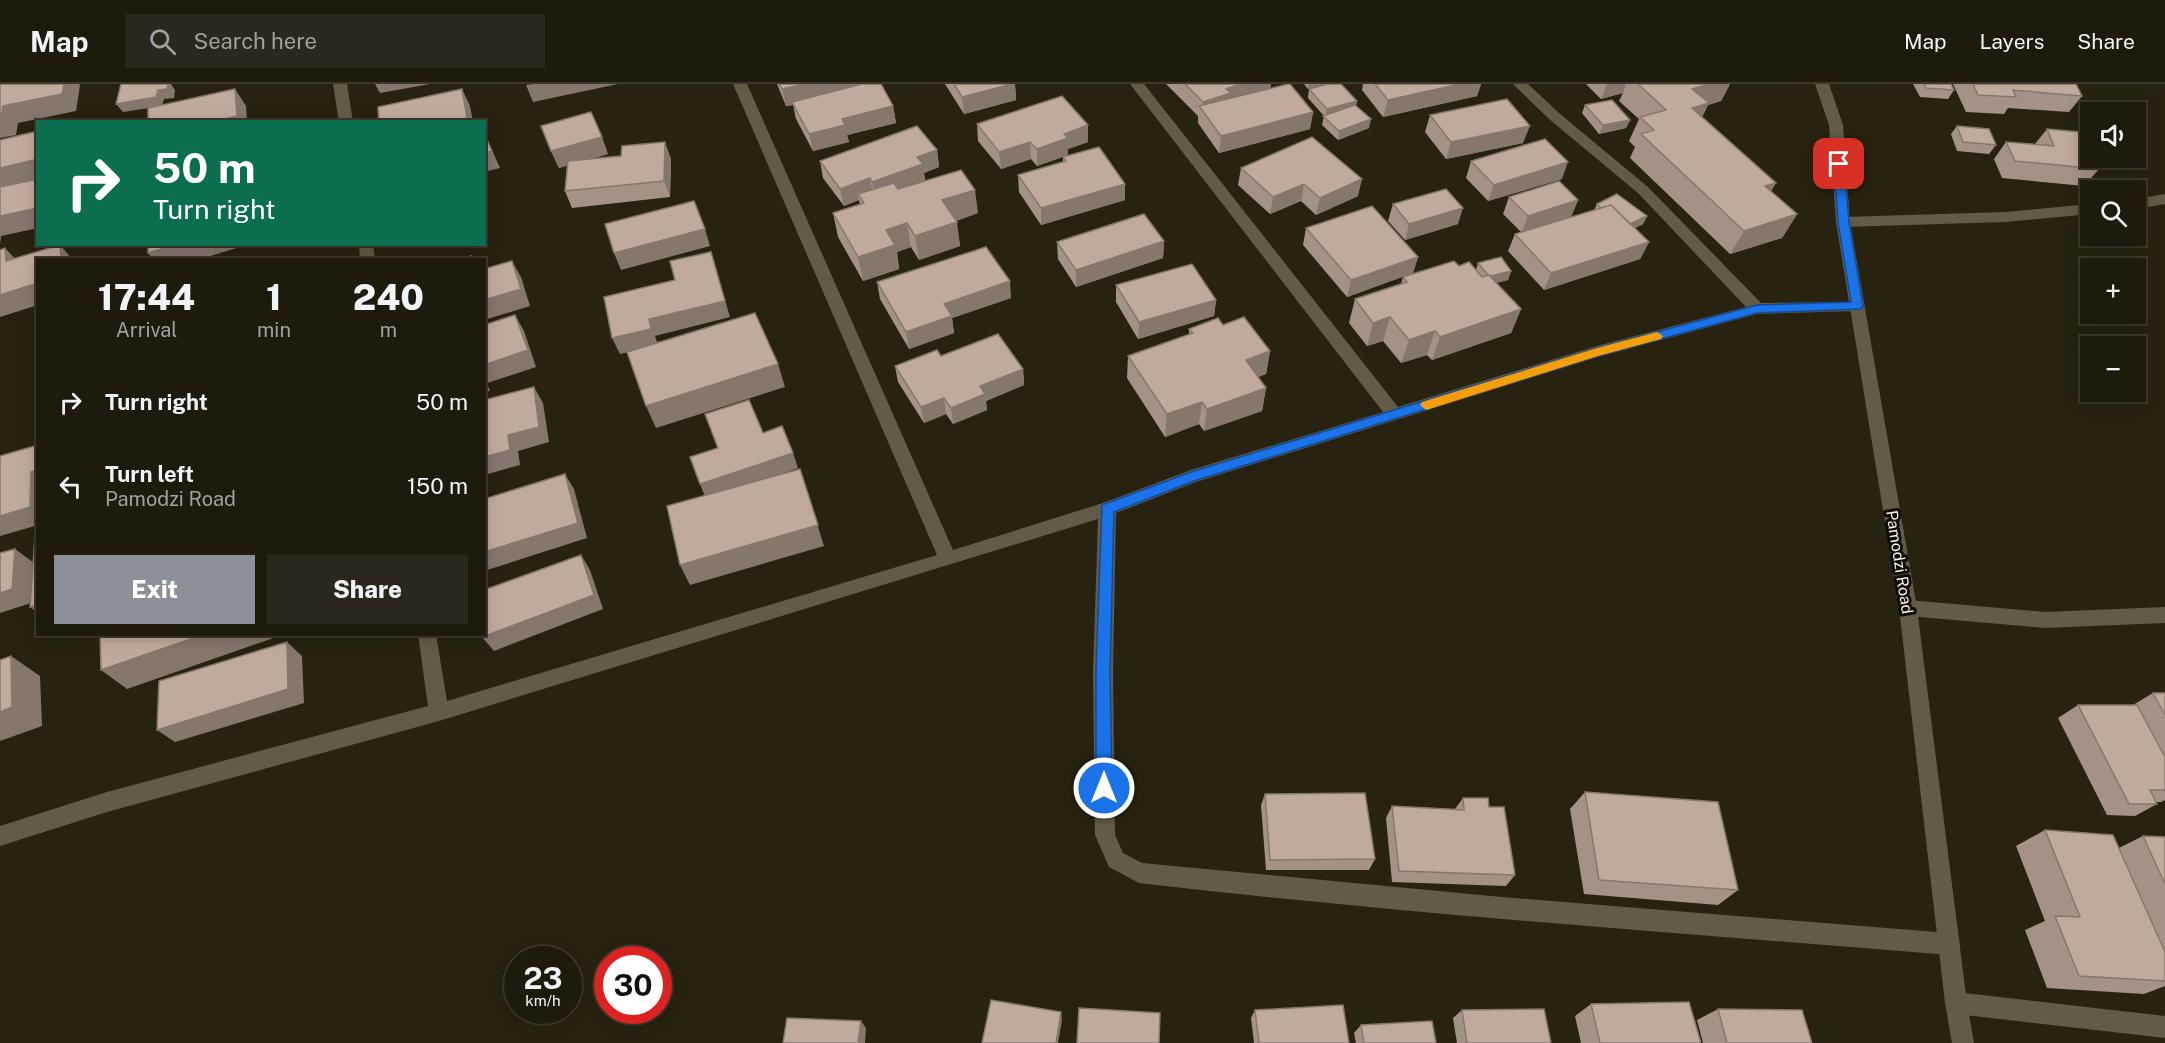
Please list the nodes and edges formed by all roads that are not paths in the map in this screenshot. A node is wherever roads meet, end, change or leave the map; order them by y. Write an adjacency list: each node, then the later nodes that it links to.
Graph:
1 (340, 84): 6 (street)
2 (740, 84): 15 (street)
3 (1137, 84): 13 (street)
4 (1520, 84): 12 (street)
5 (1822, 84): 10 (street, Pamodzi Road)
6 (346, 120)
7 (2165, 200): 8 (street)
8 (2146, 203)
9 (2080, 210): 10 (street)
10 (1844, 222): 11 (street, Pamodzi Road)
11 (1857, 306): 12 (street); 16 (street, Pamodzi Road)
12 (1757, 309): 13 (street)
13 (1395, 415): 14 (street)
14 (1107, 509): 15 (street); 21 (street)
15 (948, 559): 19 (street)
16 (1908, 608): 17 (street); 21 (street, Pamodzi Road)
17 (2165, 615)
18 (427, 636): 19 (street)
19 (439, 712): 20 (street)
20 (0, 836)
21 (1949, 944): 22 (street, Pamodzi Road)
22 (1956, 1003): 23 (street); 24 (street, Pamodzi Road)
23 (2165, 1027)
24 (1963, 1043)

